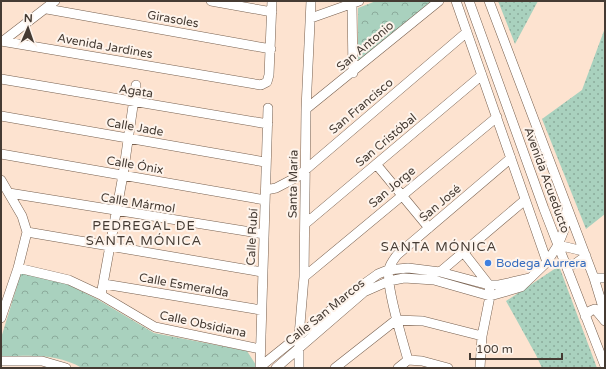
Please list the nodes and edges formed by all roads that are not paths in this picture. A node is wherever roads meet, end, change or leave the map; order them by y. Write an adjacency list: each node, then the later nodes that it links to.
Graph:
1 (55, 1): 10 (street, Avenida Jardines)
2 (211, 1): 11 (street)
3 (272, 1): 11 (street)
4 (311, 1): 12 (street, Santa María)
5 (439, 1): 16 (street, San Antonio)
6 (456, 1): 13 (street)
7 (469, 1): 45 (street, Avenida Acueducto)
8 (489, 1): 39 (street, Avenida Acueducto)
9 (356, 2): 12 (street); 16 (street)
10 (47, 8): 14 (street, Avenida Jardines); 15 (street, Girasoles)
11 (272, 12): 15 (street)
12 (311, 18): 22 (street, Santa María)
13 (467, 32): 17 (street); 31 (street, San Francisco)
14 (2, 41): 15 (street, Avenida Jardines)
15 (271, 49)
16 (353, 73): 22 (street, San Antonio)
17 (482, 74): 24 (street); 30 (street, San Cristóbal)
18 (1, 79): 20 (street, Agata)
19 (136, 85): 20 (street)
20 (134, 102): 25 (street, Agata); 26 (street)
21 (268, 108): 25 (street, Calle Rubí)
22 (306, 109): 31 (street, Santa María)
23 (1, 116): 26 (street, Calle Jade)
24 (497, 117): 28 (street); 36 (street, San Jorge)
25 (268, 124): 29 (street, Calle Rubí)
26 (128, 138): 29 (street, Calle Jade); 32 (street)
27 (1, 154): 32 (street, Calle Ónix)
28 (511, 158): 38 (street); 42 (street, San José)
29 (265, 162): 34 (street, Calle Rubí)
30 (376, 164): 36 (street); 41 (street, San Cristóbal)
31 (305, 168): 34 (street, San Francisco); 41 (street, Santa María)
32 (123, 175): 37 (street, Calle Ónix); 40 (street)
33 (1, 180): 35 (street)
34 (266, 190): 37 (street, Calle Rubí)
35 (9, 193): 40 (street, Calle Mármol); 43 (street)
36 (402, 194): 42 (street); 55 (street, San Jorge)
37 (265, 200): 44 (street, Calle Rubí)
38 (525, 200): 47 (street); 49 (street)
39 (567, 208): 45 (street); 48 (street, Avenida Acueducto)
40 (116, 212): 44 (street, Calle Mármol); 46 (street)
41 (305, 224): 55 (street, Santa María)
42 (429, 228): 52 (street, San José)
43 (27, 232): 46 (street); 51 (street)
44 (264, 234): 53 (street, Calle Rubí)
45 (558, 245): 48 (street); 49 (street); 50 (street, Avenida Acueducto)
46 (111, 247): 53 (street); 60 (street)
47 (464, 253): 54 (street); 61 (street)
48 (584, 254): 50 (street); 57 (street, Avenida Acueducto)
49 (547, 262): 56 (street)
50 (566, 265): 65 (street, Avenida Acueducto)
51 (18, 268): 62 (street, Calle Obsidiana); 69 (street)
52 (388, 270): 54 (street, Calle San Marcos); 59 (street); 72 (street, Calle San Marcos)
53 (262, 272): 66 (street, Calle Rubí)
54 (440, 272): 61 (street, Calle San Marcos)
55 (304, 277): 72 (street, Santa María)
56 (530, 278): 61 (street, Calle San Marcos); 63 (street)
57 (594, 278): 58 (street); 64 (street, Avenida Acueducto)
58 (605, 278)
59 (389, 281): 63 (street, Calle San Marcos); 70 (street); 74 (street, Calle San Marcos)
60 (104, 284): 62 (street); 66 (street, Calle Esmeralda)
61 (489, 285): 63 (street)
62 (101, 295): 75 (street, Calle Obsidiana)
63 (490, 296): 73 (street)
64 (603, 300): 65 (street); 67 (street, Avenida Acueducto)
65 (582, 306): 68 (street, Avenida Acueducto)
66 (261, 310): 75 (street, Calle Rubí)
67 (605, 314)
68 (585, 316): 71 (street); 78 (street, Avenida Acueducto)
69 (1, 318)
70 (396, 320): 73 (street); 76 (street); 83 (street)
71 (605, 321)
72 (299, 336): 74 (street, Santa María); 79 (street)
73 (482, 336): 86 (street)
74 (300, 348): 81 (street, Calle San Marcos); 82 (street, Santa María)
75 (260, 349): 79 (street, Calle Rubí)
76 (408, 360): 84 (street); 85 (street)
77 (1, 361): 80 (street)
78 (605, 366)
79 (260, 367)
80 (66, 368)
81 (276, 368)
82 (299, 368)
83 (335, 368)
84 (398, 368)
85 (448, 368)
86 (480, 368)

